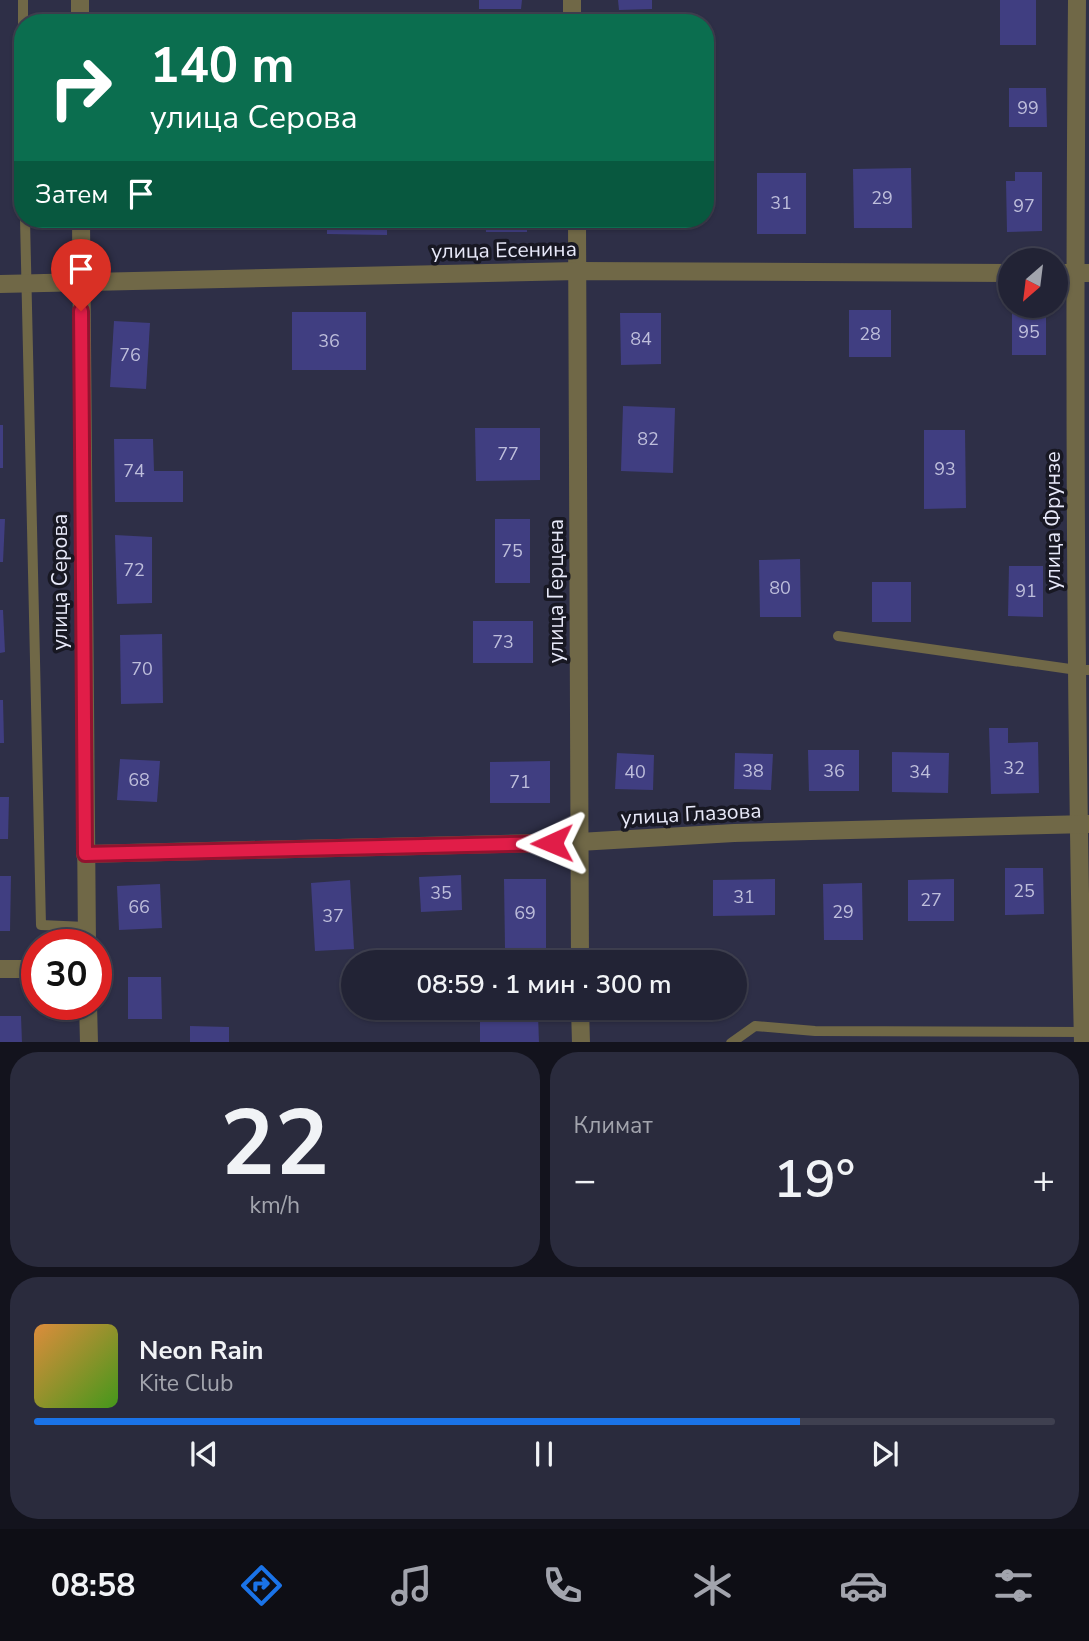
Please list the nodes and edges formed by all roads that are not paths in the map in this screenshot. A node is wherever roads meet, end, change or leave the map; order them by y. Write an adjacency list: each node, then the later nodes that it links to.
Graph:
1 (1077, 0): 7 (street, улица Фрунзе)
2 (25, 228): 10 (lane)
3 (81, 228): 8 (street, улица Серова)
4 (577, 228): 5 (street, улица Герцена)
5 (578, 271): 6 (street, улица Есенина); 8 (street, улица Есенина); 14 (street, улица Герцена)
6 (998, 273)
7 (1082, 273): 12 (street, улица Фрунзе)
8 (81, 283): 10 (street, улица Есенина); 15 (street, улица Серова)
9 (0, 284): 10 (street, улица Есенина)
10 (26, 284): 16 (lane)
11 (838, 636): 12 (lane)
12 (1083, 670): 13 (street, улица Фрунзе)
13 (1084, 824): 14 (street, улица Глазова); 23 (street, улица Фрунзе)
14 (579, 842): 15 (street, улица Глазова); 18 (street, улица Герцена)
15 (85, 854): 17 (street, улица Серова)
16 (57, 929)
17 (86, 929)
18 (580, 950)
19 (21, 969): 20 (street)
20 (0, 970)
21 (88, 1020): 24 (street)
22 (580, 1020): 25 (street)
23 (1083, 1037): 26 (lane)
24 (89, 1042)
25 (581, 1042)
26 (731, 1042)

